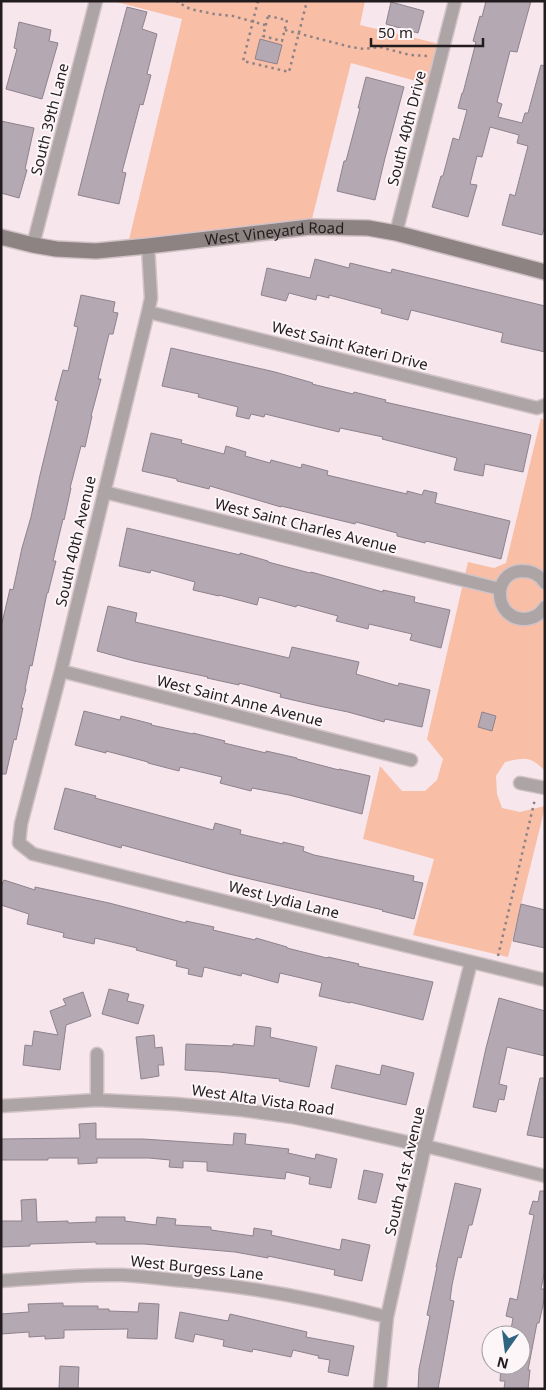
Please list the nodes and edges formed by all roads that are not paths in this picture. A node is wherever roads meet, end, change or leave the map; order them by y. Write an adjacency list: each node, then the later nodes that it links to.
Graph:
1 (96, 1): 5 (street, South 39th Lane)
2 (455, 1): 3 (street, South 40th Drive)
3 (396, 233): 6 (street, West Vineyard Road); 7 (street, West Vineyard Road)
4 (1, 237): 5 (street, West Vineyard Road)
5 (33, 245): 6 (street, West Vineyard Road)
6 (148, 246): 8 (street, South 40th Avenue)
7 (545, 272)
8 (148, 312): 9 (street, West Saint Kateri Drive); 10 (street, South 40th Avenue)
9 (542, 409)
10 (104, 492): 12 (street, West Saint Charles Avenue); 14 (street, South 40th Avenue)
11 (545, 583): 12 (street)
12 (500, 589): 13 (street)
13 (545, 607)
14 (61, 671): 15 (street, West Saint Anne Avenue); 18 (street, South 40th Avenue)
15 (412, 760)
16 (520, 783): 17 (street)
17 (541, 788)
18 (20, 843): 19 (street, West Lydia Lane)
19 (471, 962): 20 (street, West Lydia Lane); 24 (street, South 41st Avenue)
20 (545, 980)
21 (97, 1054): 22 (street)
22 (97, 1100): 23 (street, West Alta Vista Road); 24 (street, West Alta Vista Road)
23 (1, 1106)
24 (425, 1146): 25 (street, West Alta Vista Road); 27 (street, South 41st Avenue)
25 (545, 1176)
26 (1, 1281): 27 (street, West Burgess Lane)
27 (388, 1317): 28 (street, South 41st Avenue)
28 (380, 1389)

